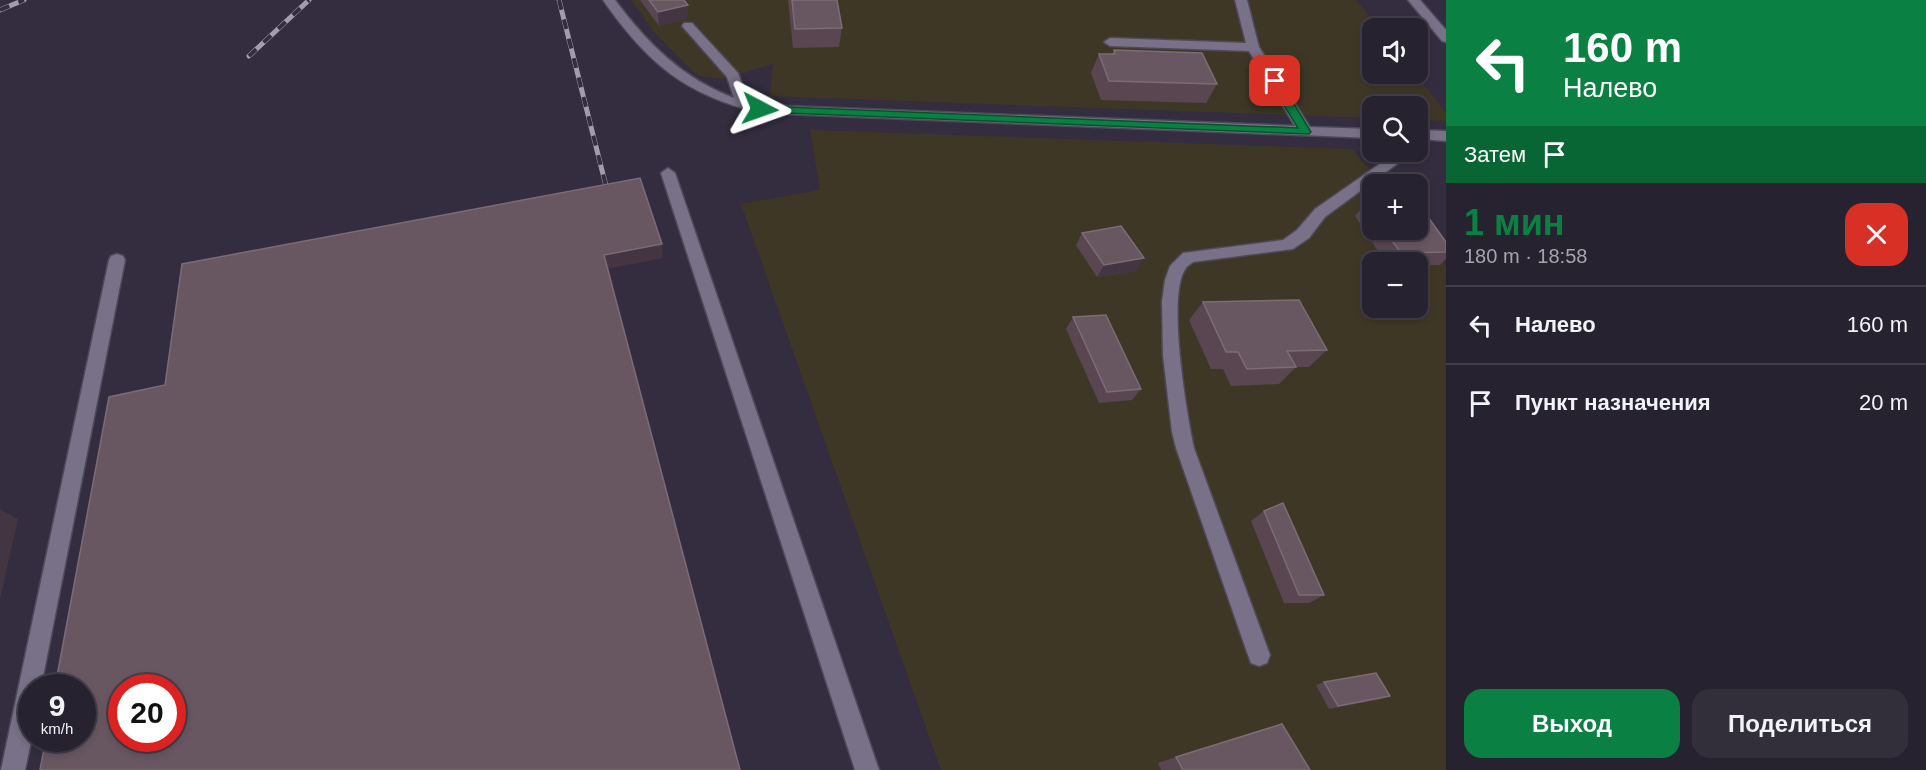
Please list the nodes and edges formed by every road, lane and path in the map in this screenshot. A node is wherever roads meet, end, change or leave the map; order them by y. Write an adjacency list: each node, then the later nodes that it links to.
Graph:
1 (609, 0): 8 (street)
2 (1240, 0): 7 (street)
3 (1414, 0): 5 (street)
4 (688, 26): 8 (street)
5 (1446, 38)
6 (1110, 42): 7 (street)
7 (1253, 47): 9 (street)
8 (744, 106): 9 (street)
9 (1306, 132): 10 (street)
10 (1362, 134)
11 (1428, 135): 12 (street)
12 (1446, 136)
13 (1392, 162): 16 (street)
14 (668, 173): 18 (street)
15 (117, 260): 17 (street)
16 (1259, 655)
17 (13, 770)
18 (867, 770)

